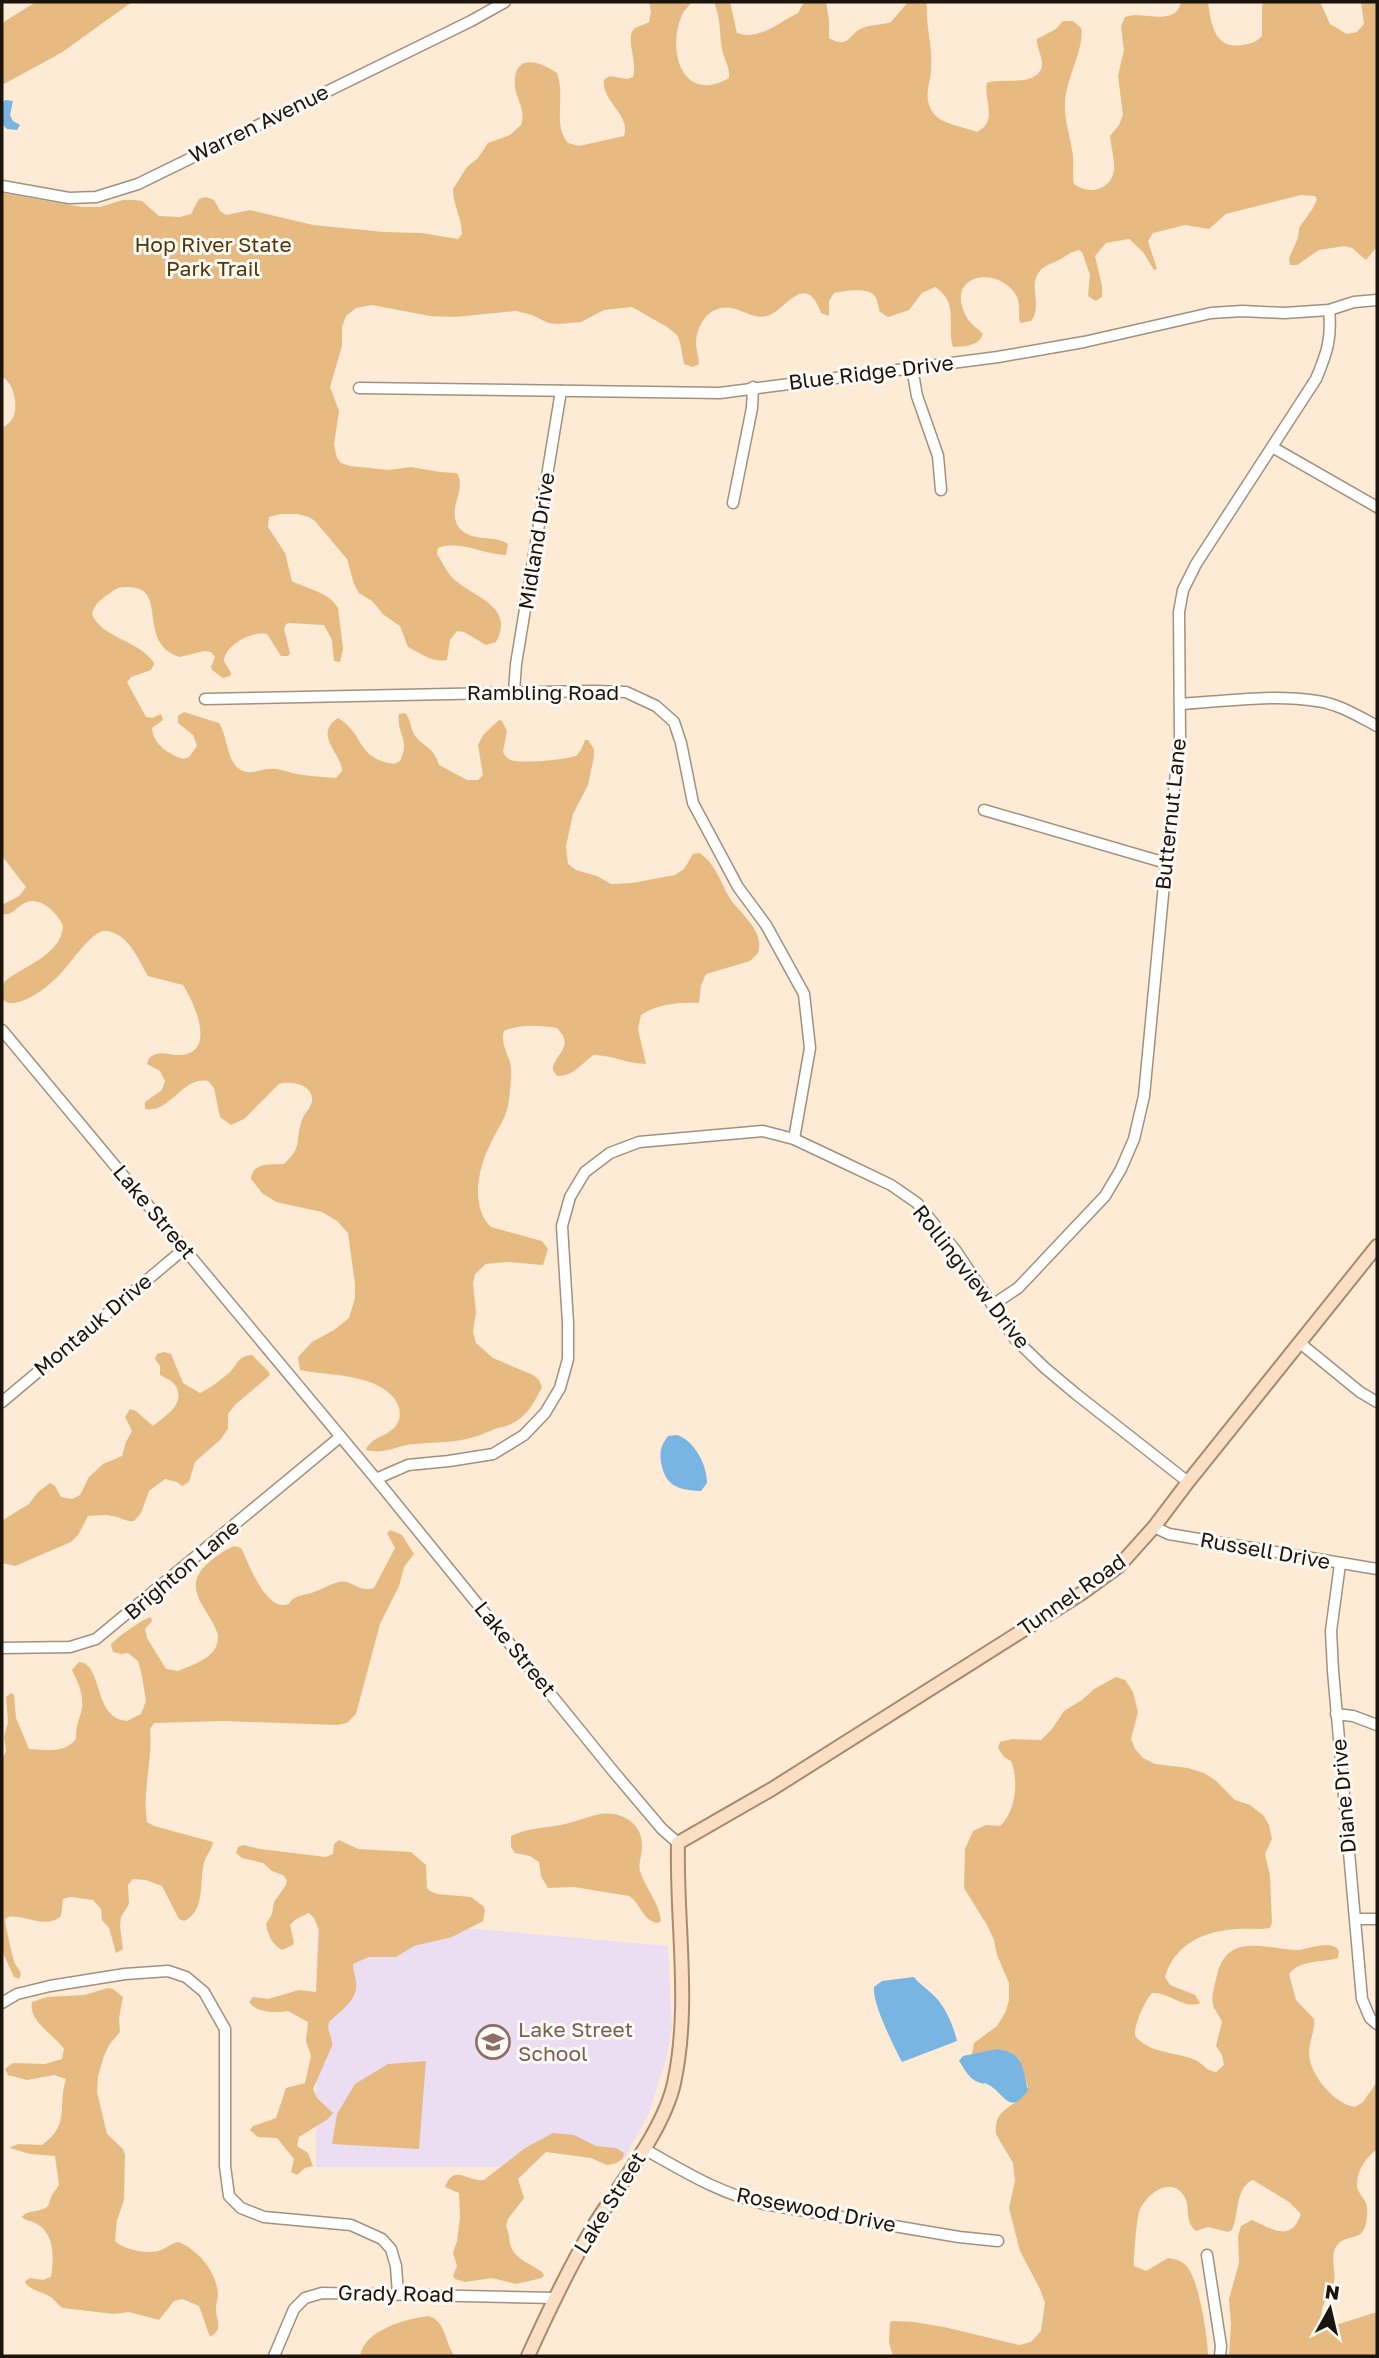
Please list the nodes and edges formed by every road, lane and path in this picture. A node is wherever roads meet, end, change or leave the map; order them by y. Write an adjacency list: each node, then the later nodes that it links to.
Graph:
1 (505, 2): 2 (street, Warren Avenue)
2 (2, 186)
3 (1377, 300): 4 (street, Blue Ridge Drive)
4 (1329, 310): 5 (street, Blue Ridge Drive); 9 (street, Butternut Lane)
5 (912, 369): 6 (street, Blue Ridge Drive); 10 (street)
6 (753, 387): 8 (street, Blue Ridge Drive); 11 (street)
7 (359, 388): 8 (street, Blue Ridge Drive)
8 (561, 391): 13 (street, Midland Drive)
9 (1272, 446): 12 (street); 15 (street, Butternut Lane)
10 (942, 489)
11 (733, 503)
12 (1377, 507)
13 (514, 692): 14 (street, Rambling Road); 20 (street, Rambling Road)
14 (205, 699)
15 (1181, 704): 16 (street); 18 (street, Butternut Lane)
16 (1377, 726)
17 (984, 810): 18 (street)
18 (1166, 863): 23 (street, Butternut Lane)
19 (2, 1030): 22 (street, Lake Street)
20 (794, 1139): 23 (street, Rollingview Drive); 28 (street, Rollingview Drive)
21 (1377, 1247): 24 (main road, Tunnel Road)
22 (184, 1249): 25 (street, Montauk Drive); 27 (street, Lake Street)
23 (993, 1304): 29 (street, Rollingview Drive)
24 (1300, 1343): 26 (street); 29 (main road, Tunnel Road)
25 (2, 1402)
26 (1377, 1402)
27 (340, 1437): 28 (street, Lake Street); 33 (street, Brighton Lane)
28 (376, 1479): 36 (street, Lake Street)
29 (1188, 1482): 30 (main road, Tunnel Road)
30 (1154, 1527): 31 (street, Russell Drive); 36 (main road, Tunnel Road)
31 (1340, 1564): 32 (street, Russell Drive); 34 (street, Diane Drive)
32 (1377, 1569)
33 (2, 1648)
34 (1336, 1714): 35 (street); 37 (street, Diane Drive)
35 (1377, 1725)
36 (678, 1843): 41 (main road, Lake Street)
37 (1356, 1919): 38 (street); 40 (street, Diane Drive)
38 (1377, 1919)
39 (2, 2003): 44 (street)
40 (1377, 2024)
41 (643, 2149): 42 (street, Rosewood Drive); 45 (main road, Lake Street)
42 (998, 2241)
43 (1208, 2255): 48 (street)
44 (398, 2294): 45 (street, Grady Road); 46 (street, Grady Road)
45 (554, 2298): 47 (main road, Lake Street)
46 (274, 2356)
47 (528, 2356)
48 (1220, 2356)

